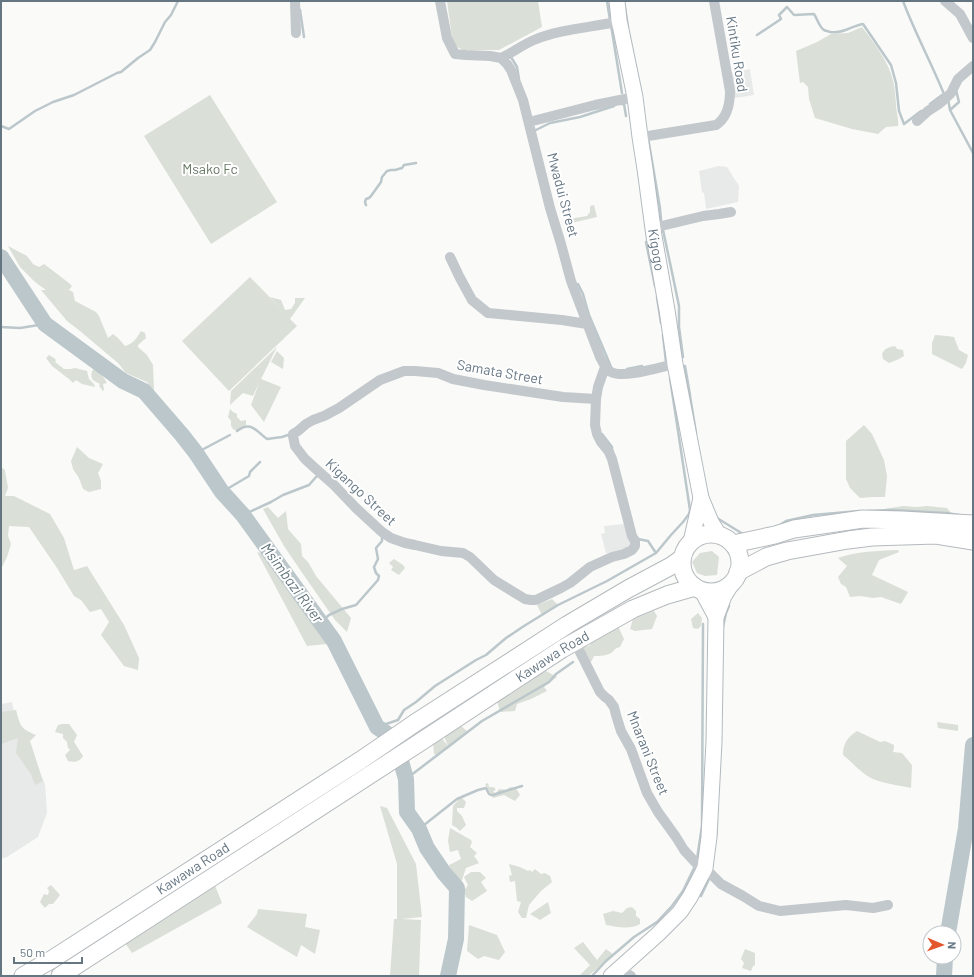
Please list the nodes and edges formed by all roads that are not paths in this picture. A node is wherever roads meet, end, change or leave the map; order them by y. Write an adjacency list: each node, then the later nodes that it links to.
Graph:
1 (295, 1): 7 (street)
2 (440, 1): 9 (street)
3 (617, 1): 6 (main road, Kigogo)
4 (714, 1): 14 (street, Kintiku Road)
5 (945, 1): 8 (street)
6 (619, 20): 9 (street); 11 (main road, Kigogo)
7 (296, 33)
8 (973, 38)
9 (501, 58): 12 (street, Mwadui Street)
10 (973, 66): 13 (street)
11 (635, 97): 12 (street); 14 (main road, Kigogo)
12 (529, 122): 18 (street, Mwadui Street)
13 (917, 122)
14 (640, 137): 16 (main road, Kigogo)
15 (731, 212): 16 (street)
16 (653, 228): 19 (main road, Kigogo)
17 (450, 257): 18 (street)
18 (587, 324): 20 (street, Mwadui Street)
19 (675, 364): 20 (street); 23 (main road, Kigogo)
20 (605, 367): 21 (street, Kigango Street)
21 (596, 399): 22 (street, Samata Street); 22 (street, Kigango Street)
22 (294, 440)
23 (701, 498): 25 (main road); 27 (main road)
24 (973, 524): 25 (main road)
25 (726, 540): 27 (main road); 29 (main road)
26 (973, 541): 29 (main road)
27 (691, 542): 28 (main road)
28 (682, 558): 30 (main road); 36 (main road, Kawawa Road)
29 (735, 577): 30 (main road); 31 (main road)
30 (698, 589): 31 (main road); 32 (main road, Kawawa Road)
31 (716, 617): 33 (main road)
32 (575, 642): 33 (street, Mnarani Street); 37 (main road, Kawawa Road)
33 (705, 868): 34 (street, Mnarani Street); 35 (main road)
34 (888, 905)
35 (620, 974)
36 (23, 976)
37 (62, 976)

